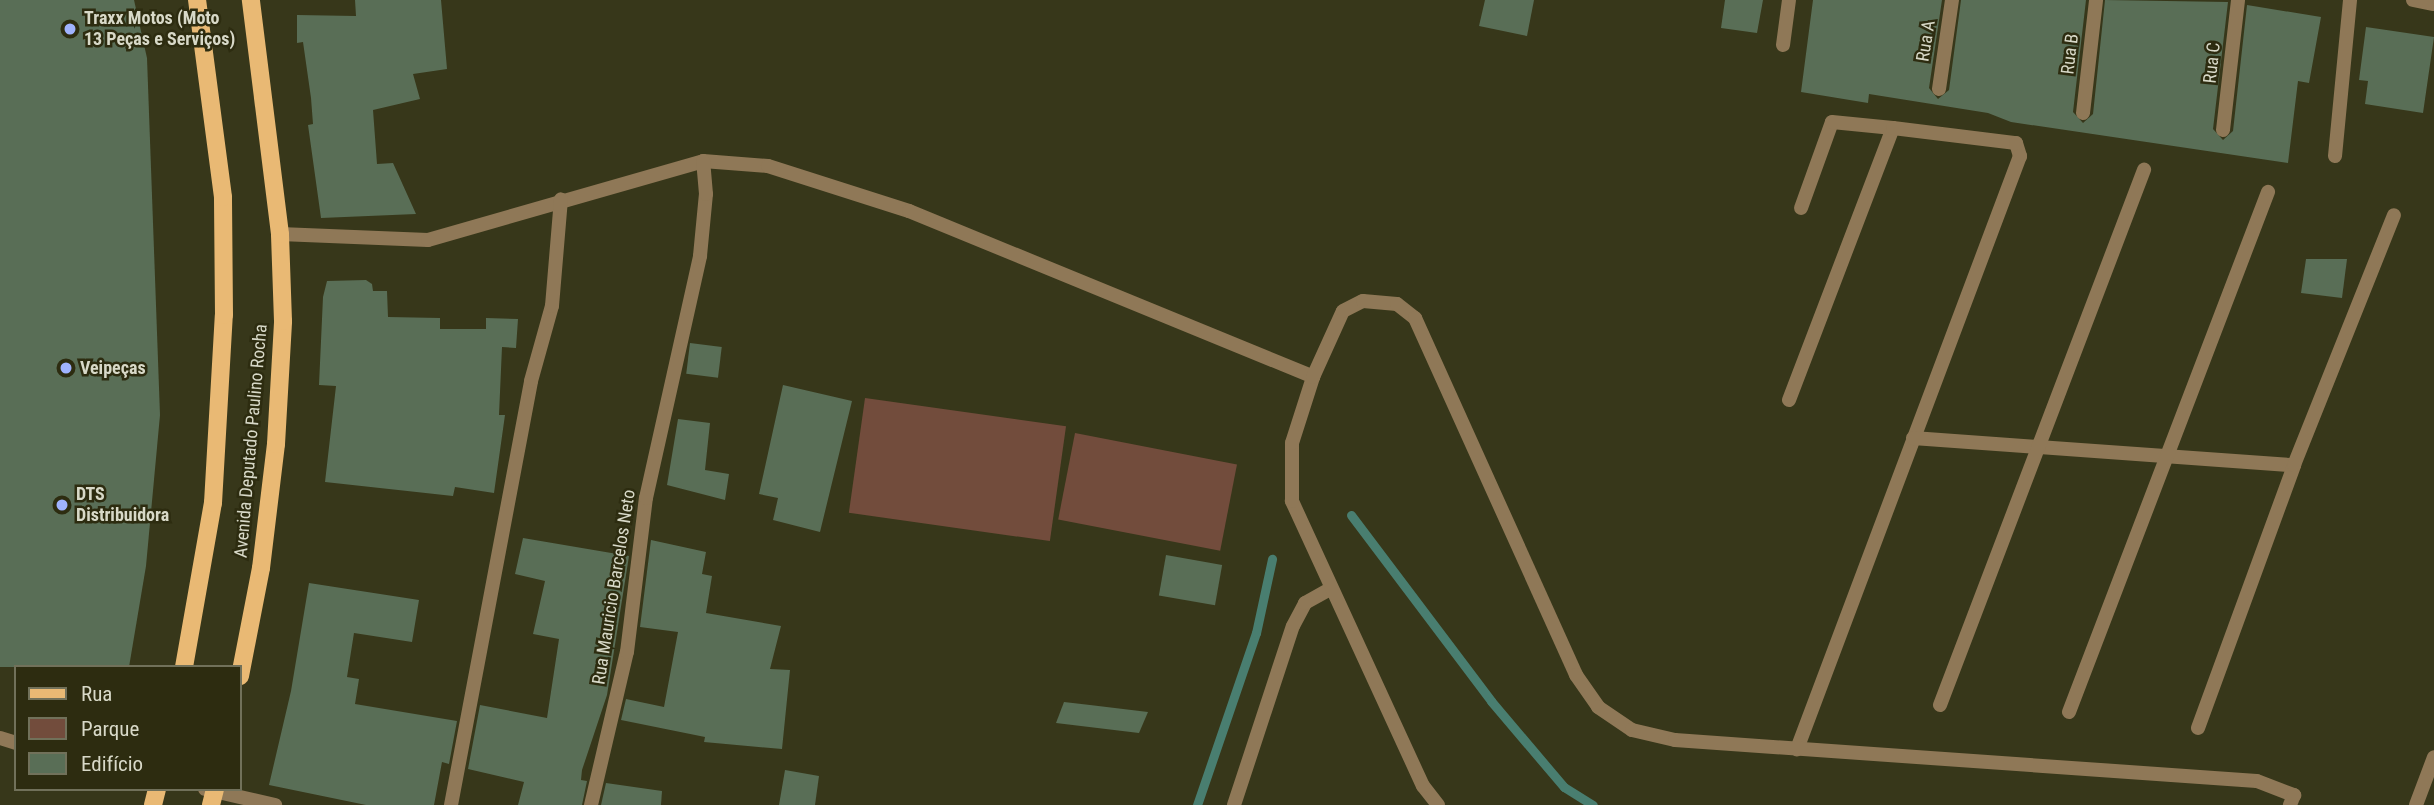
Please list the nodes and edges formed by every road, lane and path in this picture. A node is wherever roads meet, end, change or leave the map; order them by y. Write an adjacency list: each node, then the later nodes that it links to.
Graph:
1 (197, 0): 30 (main road, Avenida Deputado Paulino Rocha)
2 (251, 0): 22 (main road, Avenida Deputado Paulino Rocha)
3 (1789, 0): 10 (street)
4 (1952, 0): 11 (street, Rua A)
5 (2096, 0): 12 (street, Rua B)
6 (2238, 0): 14 (street, Rua C)
7 (2350, 0): 15 (street)
8 (2413, 0): 9 (street)
9 (2434, 4)
10 (1783, 45)
11 (1938, 89)
12 (2083, 113)
13 (1893, 128): 20 (street); 24 (street); 25 (street)
14 (2223, 130)
15 (2335, 156)
16 (703, 161): 19 (street); 23 (street); 40 (street, Rua Mauricio Barcelos Neto)
17 (2144, 170): 26 (street)
18 (2268, 192): 27 (street)
19 (561, 199): 22 (street); 39 (street)
20 (1801, 208)
21 (2394, 215): 28 (street)
22 (280, 234): 31 (main road, Avenida Deputado Paulino Rocha)
23 (1313, 377): 29 (street); 35 (street)
24 (1788, 400)
25 (1913, 438): 26 (street); 35 (street)
26 (2037, 446): 27 (street); 32 (street)
27 (2165, 456): 28 (street); 33 (street)
28 (2294, 465): 34 (street)
29 (1329, 589): 41 (street); 42 (street)
30 (184, 665)
31 (242, 666)
32 (1940, 705)
33 (2068, 712)
34 (2198, 728)
35 (1797, 749): 43 (street)
36 (2434, 757): 44 (street)
37 (211, 793): 38 (street)
38 (275, 805)
39 (451, 805)
40 (591, 805)
41 (1234, 805)
42 (1438, 805)
43 (2290, 805)
44 (2416, 805)

